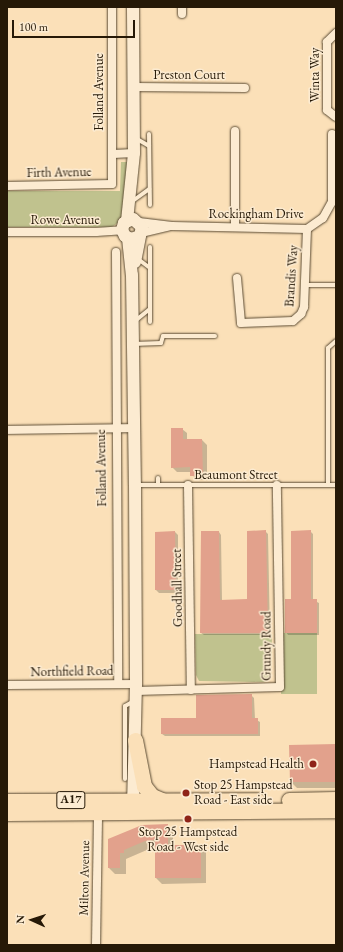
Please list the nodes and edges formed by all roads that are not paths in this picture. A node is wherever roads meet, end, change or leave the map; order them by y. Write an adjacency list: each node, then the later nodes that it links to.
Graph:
1 (112, 7): 13 (street, Folland Avenue)
2 (133, 7): 4 (street)
3 (336, 33): 6 (street, Winta Way)
4 (134, 87): 5 (street, Preston Court); 10 (street)
5 (245, 88)
6 (336, 117)
7 (234, 131): 21 (street)
8 (149, 134): 11 (lane)
9 (332, 134): 23 (street, Rockingham Drive)
10 (133, 136): 11 (lane); 12 (street)
11 (149, 146): 17 (lane)
12 (134, 153): 13 (street); 14 (street)
13 (113, 154): 15 (street, Folland Avenue)
14 (132, 181): 18 (street); 22 (street)
15 (112, 184): 16 (street, Firth Avenue)
16 (7, 186)
17 (150, 189): 18 (lane); 19 (lane)
18 (134, 200): 22 (street)
19 (150, 205)
20 (172, 226): 21 (street, Rockingham Drive); 22 (street, Rockingham Drive); 22 (street, Rockingham Drive)
21 (235, 226): 23 (street, Rockingham Drive)
22 (133, 229): 24 (street, Rowe Avenue); 27 (street); 29 (street)
23 (307, 229): 31 (street, Brandis Way)
24 (7, 232)
25 (150, 247): 28 (lane)
26 (116, 252): 40 (street, Folland Avenue)
27 (136, 257): 28 (lane); 29 (street)
28 (150, 268): 33 (lane)
29 (132, 275): 35 (street)
30 (237, 278): 31 (street, Brandis Way)
31 (305, 285): 32 (lane)
32 (336, 285)
33 (150, 309): 34 (lane); 35 (lane)
34 (150, 322)
35 (133, 323): 38 (street)
36 (215, 336): 38 (lane)
37 (336, 341): 46 (lane)
38 (133, 344): 39 (street)
39 (134, 428): 40 (street); 43 (street)
40 (116, 429): 41 (street); 49 (street, Folland Avenue)
41 (7, 430)
42 (158, 478): 48 (lane)
43 (135, 485): 48 (lane, Beaumont Street); 52 (street)
44 (188, 485): 45 (lane, Beaumont Street); 48 (lane, Beaumont Street); 51 (street, Goodhall Street)
45 (277, 485): 46 (lane, Beaumont Street); 51 (street, Grundy Road)
46 (328, 485): 47 (lane, Beaumont Street)
47 (336, 485)
48 (158, 486)
49 (118, 684): 50 (street, Northfield Road); 52 (street, Northfield Road)
50 (7, 685)
51 (191, 690): 52 (street, Grundy Road)
52 (136, 692): 53 (street)
53 (132, 746): 54 (lane); 56 (highway); 58 (street)
54 (125, 779)
55 (336, 799): 56 (highway, A17)
56 (162, 800): 58 (highway, A17)
57 (7, 801): 58 (highway, A17)
58 (133, 806): 59 (highway, A17); 60 (highway, A17)
59 (336, 810)
60 (98, 812): 61 (highway, A17); 62 (street, Milton Avenue)
61 (7, 813)
62 (96, 945)

